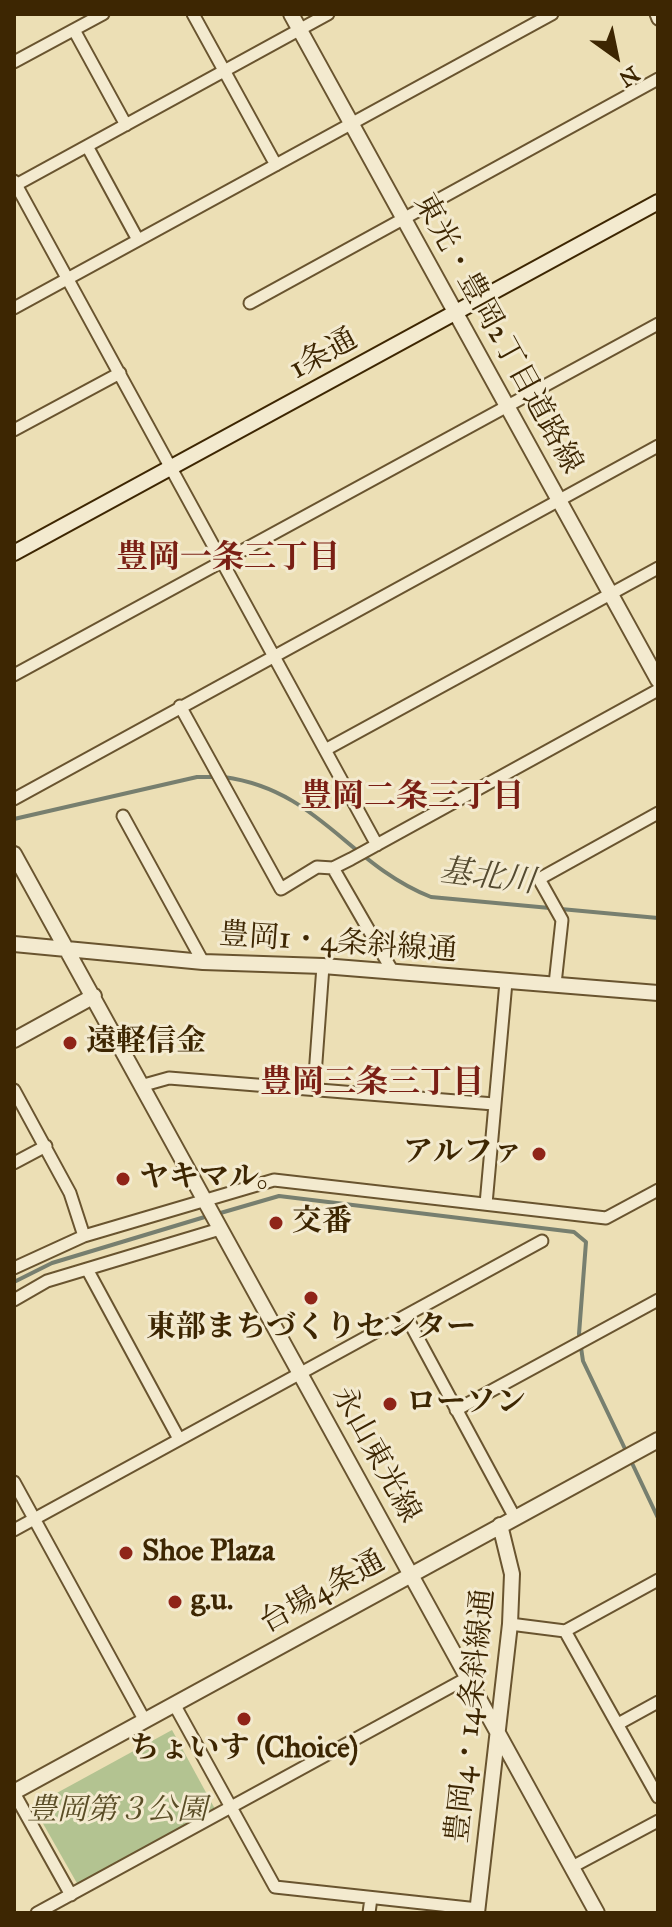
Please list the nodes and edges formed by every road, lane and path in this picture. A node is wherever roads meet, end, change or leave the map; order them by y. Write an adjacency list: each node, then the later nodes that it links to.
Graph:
1 (103, 14): 6 (street)
2 (193, 14): 9 (street)
3 (291, 14): 7 (street, 東光・豊岡2丁目道路線)
4 (328, 14): 7 (street)
5 (552, 14): 11 (street)
6 (74, 30): 8 (street); 12 (street)
7 (299, 30): 9 (street); 11 (street, 東光・豊岡2丁目道路線)
8 (14, 62)
9 (224, 70): 12 (street); 14 (street)
10 (658, 79): 17 (street)
11 (353, 123): 14 (street); 17 (street, 東光・豊岡2丁目道路線)
12 (126, 125): 13 (street)
13 (87, 146): 15 (street); 18 (street)
14 (276, 165): 18 (street)
15 (15, 184): 19 (street)
16 (658, 202): 22 (street, 1条通)
17 (404, 217): 20 (street); 22 (street, 東光・豊岡2丁目道路線)
18 (138, 240): 19 (street)
19 (67, 278): 21 (street); 24 (street)
20 (250, 303)
21 (14, 308)
22 (456, 311): 25 (street, 東光・豊岡2丁目道路線); 28 (street, 1条通)
23 (658, 324): 25 (street)
24 (120, 373): 26 (street); 28 (street)
25 (508, 407): 29 (street, 東光・豊岡2丁目道路線); 31 (street)
26 (14, 430)
27 (658, 446): 29 (street)
28 (172, 467): 30 (street, 1条通); 31 (street)
29 (558, 500): 33 (street, 東光・豊岡2丁目道路線); 34 (street)
30 (14, 553)
31 (221, 561): 34 (street); 35 (street)
32 (658, 568): 33 (street)
33 (611, 593): 36 (street, 東光・豊岡2丁目道路線); 39 (street)
34 (273, 655): 38 (street); 39 (street)
35 (14, 675)
36 (658, 680)
37 (658, 690): 43 (street)
38 (180, 706): 40 (street); 45 (street)
39 (325, 750): 43 (street)
40 (14, 799)
41 (658, 813): 52 (street)
42 (123, 816): 48 (street)
43 (373, 846): 45 (street)
44 (14, 854): 47 (street, 永山東光線)
45 (333, 868): 50 (street)
46 (14, 944): 47 (street, 豊岡1・4条斜線通)
47 (67, 950): 48 (street, 豊岡1・4条斜線通); 54 (street, 永山東光線)
48 (203, 962): 49 (street, 豊岡1・4条斜線通)
49 (323, 966): 50 (street, 豊岡1・4条斜線通); 57 (street)
50 (393, 972): 51 (street, 豊岡1・4条斜線通)
51 (506, 982): 52 (street, 豊岡1・4条斜線通); 59 (street)
52 (555, 984): 53 (street, 豊岡1・4条斜線通)
53 (658, 993)
54 (94, 996): 55 (street); 56 (street, 永山東光線)
55 (14, 1040)
56 (144, 1085): 57 (street); 63 (street, 永山東光線)
57 (314, 1089): 59 (street)
58 (14, 1090): 60 (street)
59 (494, 1104): 64 (street)
60 (46, 1146): 61 (street); 66 (street)
61 (14, 1163)
62 (658, 1190): 64 (street)
63 (206, 1201): 64 (street); 65 (street, 永山東光線); 66 (street)
64 (486, 1204)
65 (218, 1225): 69 (street); 73 (street, 永山東光線)
66 (84, 1236): 68 (street)
67 (542, 1241): 72 (street)
68 (14, 1268)
69 (87, 1269): 70 (street); 75 (street)
70 (14, 1300)
71 (658, 1300): 74 (street)
72 (406, 1316): 73 (street); 74 (street)
73 (301, 1374): 75 (street); 82 (street, 永山東光線)
74 (456, 1410): 78 (street)
75 (179, 1439): 79 (street)
76 (658, 1440): 78 (street, 台場4条通)
77 (14, 1482): 79 (street)
78 (515, 1518): 80 (street, 台場4条通)
79 (35, 1519): 81 (street); 89 (street)
80 (500, 1525): 82 (street, 台場4条通); 84 (street, 豊岡4・14条斜線通)
81 (14, 1530)
82 (410, 1574): 86 (street, 永山東光線); 88 (street, 台場4条通)
83 (658, 1580): 85 (street)
84 (510, 1624): 85 (street); 91 (street, 豊岡4・14条斜線通)
85 (565, 1631): 90 (street)
86 (467, 1678): 91 (street, 永山東光線); 94 (street)
87 (658, 1702): 90 (street)
88 (174, 1704): 89 (street, 台場4条通); 94 (street)
89 (145, 1721): 92 (street, 台場4条通)
90 (618, 1724): 93 (street)
91 (496, 1729): 96 (street, 永山東光線); 99 (street, 豊岡4・14条斜線通)
92 (14, 1793): 97 (street)
93 (658, 1797)
94 (231, 1807): 97 (street); 98 (street)
95 (658, 1821): 96 (street)
96 (572, 1867): 102 (street, 永山東光線)
97 (71, 1895): 100 (street)
98 (371, 1898): 99 (street); 101 (street)
99 (478, 1911)
100 (37, 1913)
101 (369, 1913)
102 (597, 1913)

